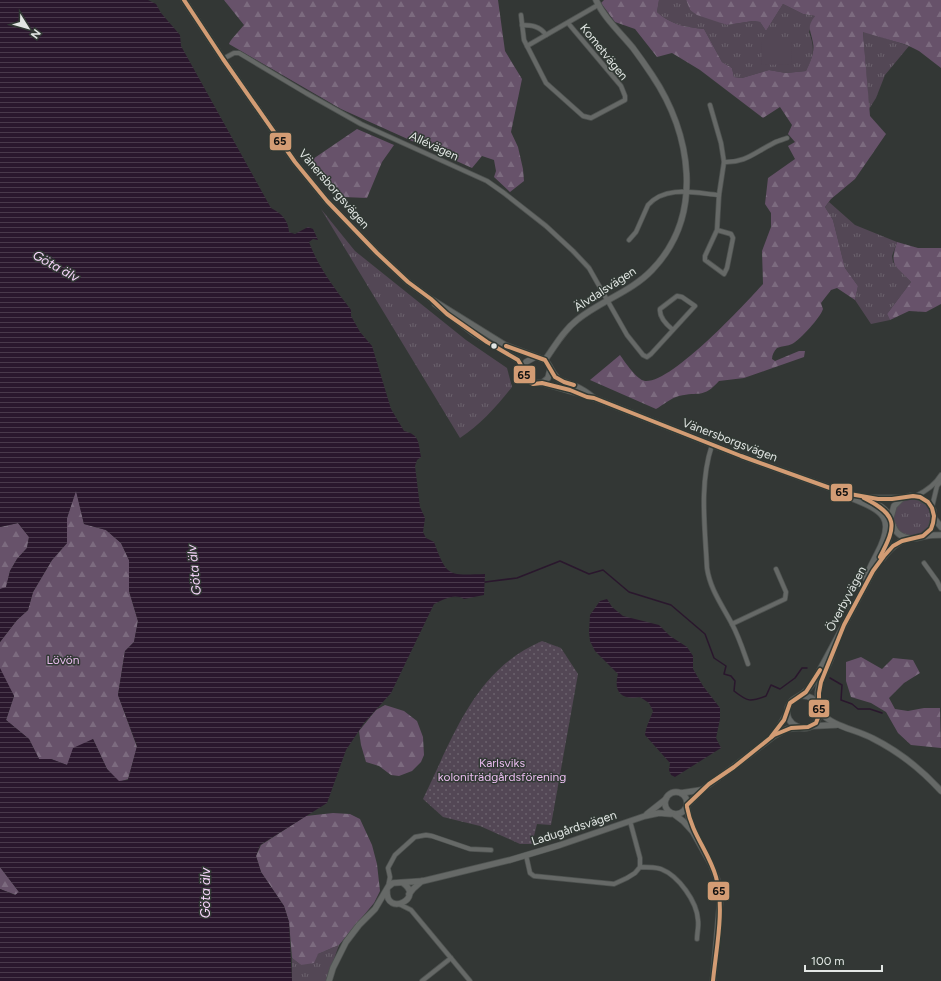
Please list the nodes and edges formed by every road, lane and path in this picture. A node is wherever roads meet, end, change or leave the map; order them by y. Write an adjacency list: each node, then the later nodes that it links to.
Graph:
1 (184, 0): 8 (main road, Vänersborgsvägen)
2 (597, 3): 4 (street, Kometvägen); 12 (main road, Älvdalsvägen)
3 (520, 15): 5 (street, Kometvägen)
4 (568, 22): 6 (street, Kometvägen); 7 (street, Kometvägen)
5 (522, 25): 6 (street); 7 (street, Kometvägen)
6 (546, 35): 7 (street, Kometvägen)
7 (527, 46)
8 (223, 59): 16 (main road, Vänersborgsvägen); 17 (street, Allévägen)
9 (710, 105): 11 (street)
10 (787, 138): 11 (street)
11 (724, 162): 13 (street)
12 (687, 192): 13 (street); 15 (street); 17 (main road, Älvdalsvägen)
13 (719, 195): 14 (street)
14 (717, 230): 14 (street)
15 (629, 240)
16 (431, 299): 19 (main road, Vänersborgsvägen); 22 (main road, Vänersborgsvägen)
17 (606, 301): 18 (street); 20 (main road, Älvdalsvägen)
18 (673, 330): 18 (street)
19 (535, 357): 20 (main road, Vänersborgsvägen); 22 (main road)
20 (545, 360): 21 (main road, Vänersborgsvägen)
21 (550, 370): 23 (main road); 24 (main road, Vänersborgsvägen)
22 (523, 372): 23 (main road, Vänersborgsvägen)
23 (542, 383): 24 (main road, Vänersborgsvägen)
24 (594, 398): 25 (main road, Vänersborgsvägen)
25 (712, 445): 28 (main road, Vänersborgsvägen); 45 (street)
26 (941, 475): 29 (street)
27 (941, 481): 32 (street)
28 (844, 493): 30 (main road, Vänersborgsvägen); 43 (main road)
29 (916, 496): 31 (main road, Vänersborgsvägen); 32 (main road)
30 (861, 497): 31 (main road, Vänersborgsvägen); 33 (main road, Vänersborgsvägen)
31 (902, 498): 33 (main road)
32 (932, 507): 34 (main road)
33 (891, 518): 35 (main road)
34 (934, 518): 36 (main road); 38 (main road)
35 (892, 525): 39 (main road); 41 (main road, Överbyvägen)
36 (941, 527)
37 (941, 535): 38 (main road)
38 (924, 536): 39 (main road)
39 (908, 538): 41 (main road, Överbyvägen)
40 (924, 563): 44 (street)
41 (876, 566): 43 (main road, Överbyvägen)
42 (776, 569): 45 (street)
43 (864, 585): 46 (main road, Överbyvägen)
44 (941, 589)
45 (732, 624): 47 (street)
46 (835, 643): 48 (main road, Överbyvägen); 49 (main road, Överbyvägen)
47 (748, 664)
48 (800, 696): 49 (main road); 51 (main road, Överbyvägen)
49 (818, 705): 50 (main road, Överbyvägen)
50 (820, 712): 52 (main road); 53 (main road)
51 (788, 713): 54 (main road); 55 (main road, Ladugårdsvägen)
52 (838, 725): 53 (main road); 57 (main road)
53 (813, 726): 54 (main road)
54 (798, 728): 55 (main road, Ladugårdsvägen)
55 (774, 736): 56 (main road, Ladugårdsvägen)
56 (703, 789): 58 (main road, Ladugårdsvägen); 60 (main road, Ladugårdsvägen)
57 (941, 791)
58 (681, 793): 59 (main road, Ladugårdsvägen); 60 (main road)
59 (666, 799): 61 (main road); 62 (main road, Ladugårdsvägen)
60 (687, 806): 61 (main road, Ladugårdsvägen); 64 (main road)
61 (673, 814): 62 (main road, Ladugårdsvägen); 64 (main road)
62 (645, 816): 63 (main road, Ladugårdsvägen)
63 (630, 821): 66 (main road, Ladugårdsvägen); 67 (street, Ladugårdsvägen)
64 (693, 832): 82 (main road)
65 (491, 850): 68 (street)
66 (526, 855): 67 (street, Ladugårdsvägen); 69 (main road, Ladugårdsvägen)
67 (640, 867): 77 (street)
68 (390, 877): 70 (street); 71 (street)
69 (423, 881): 70 (main road, Ladugårdsvägen); 72 (main road, Ladugårdsvägen)
70 (400, 882): 71 (main road); 72 (main road)
71 (387, 889): 73 (main road); 75 (main road)
72 (408, 897): 74 (main road); 76 (street)
73 (392, 902): 74 (main road); 75 (main road)
74 (400, 904): 76 (street)
75 (375, 909): 79 (main road)
76 (411, 910): 78 (street)
77 (697, 939)
78 (451, 958): 80 (street); 81 (street)
79 (329, 981)
80 (422, 981)
81 (470, 981)
82 (712, 981)

